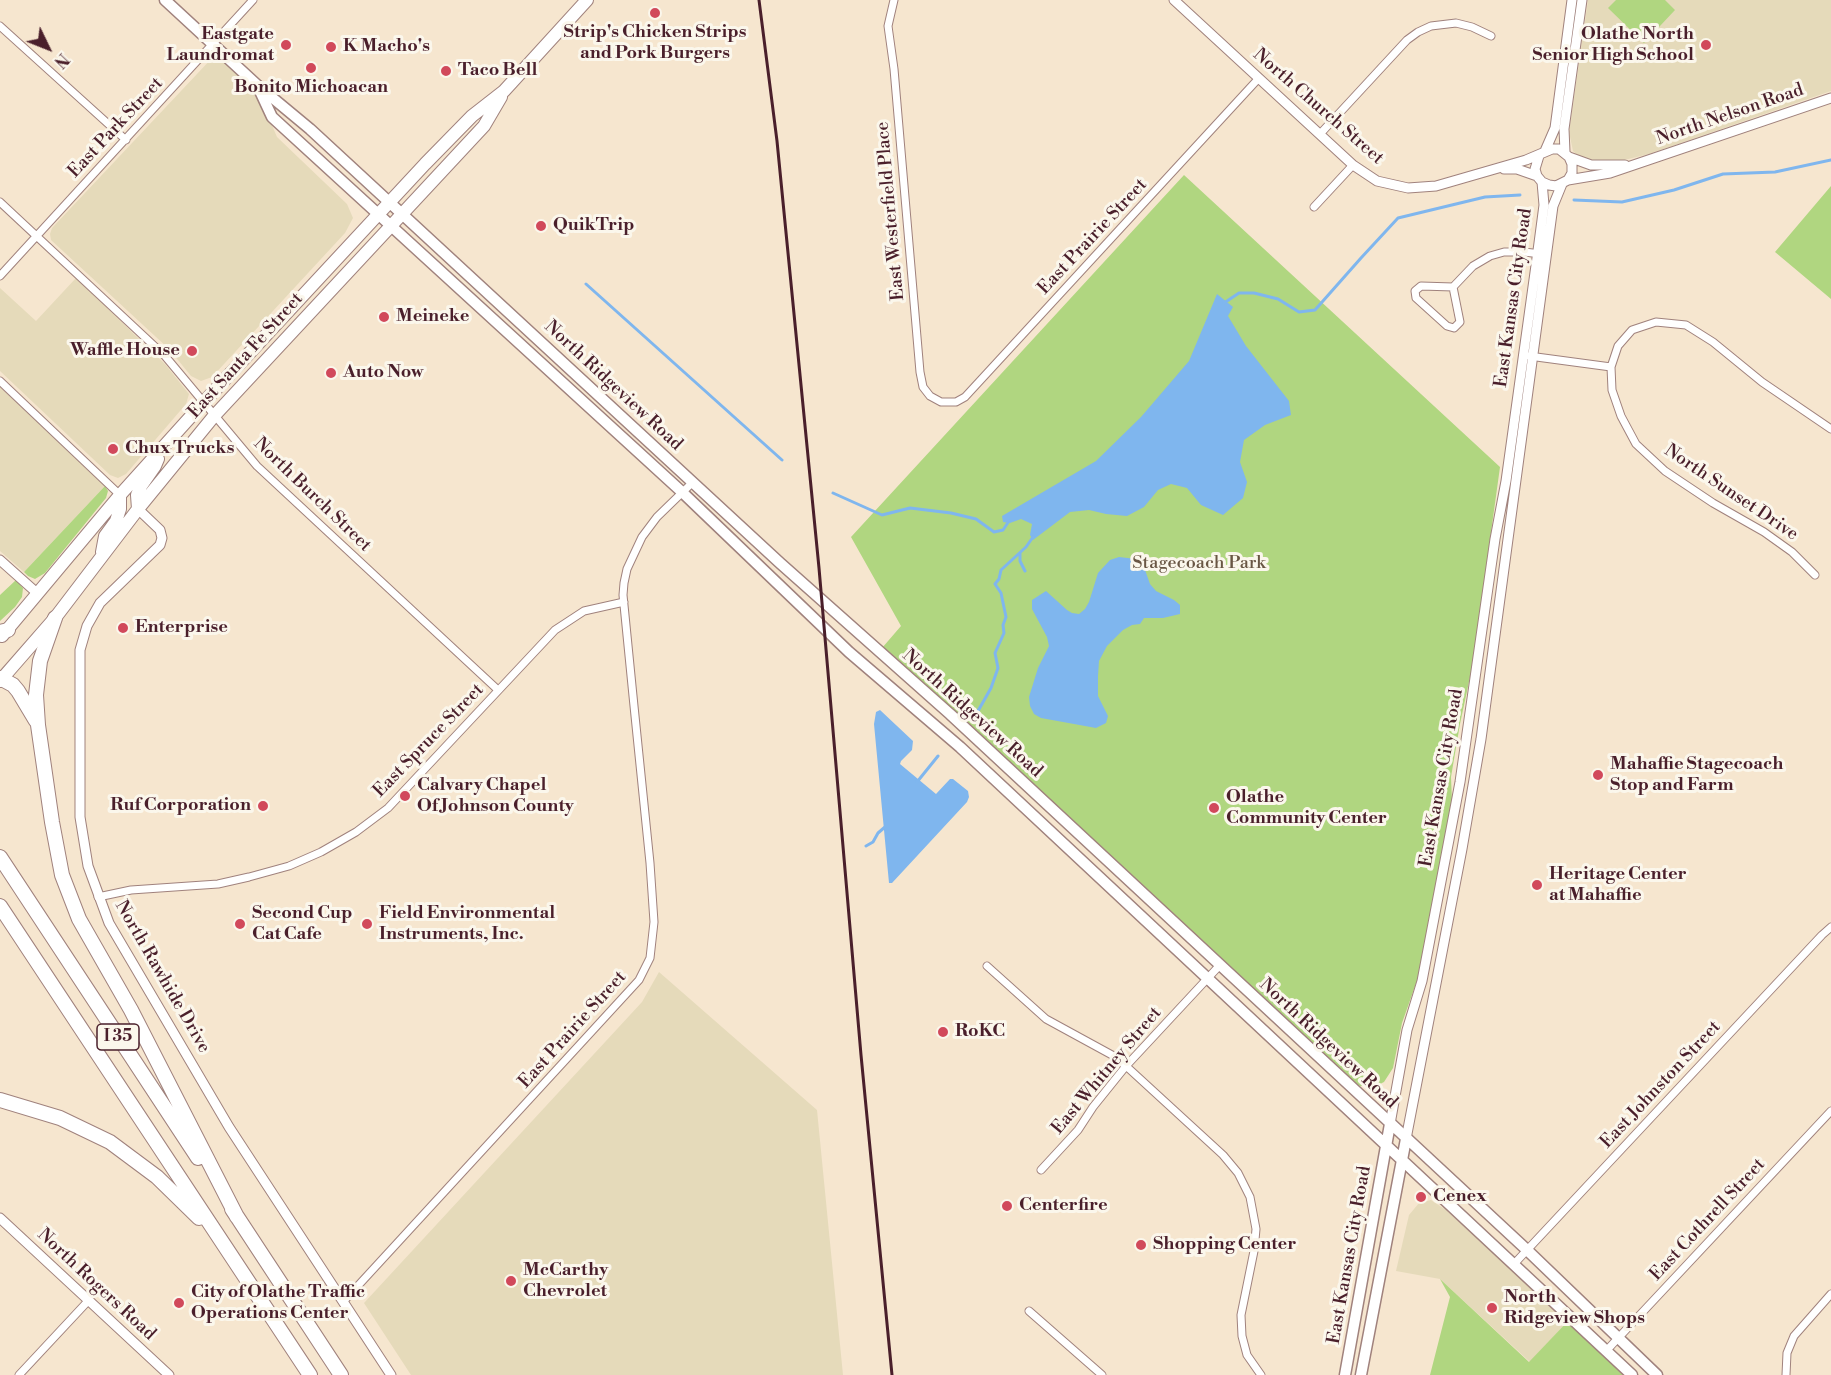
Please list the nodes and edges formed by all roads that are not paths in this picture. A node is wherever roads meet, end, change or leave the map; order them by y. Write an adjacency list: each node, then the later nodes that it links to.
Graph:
1 (165, 0): 10 (main road, North Ridgeview Road)
2 (253, 0): 10 (street, East Park Street)
3 (587, 0): 13 (main road, East Santa Fe Street)
4 (894, 0): 38 (street, East Westerfield Place)
5 (1174, 0): 11 (street, North Church Street)
6 (1572, 0): 17 (street)
7 (1582, 0): 18 (street)
8 (0, 26): 16 (street)
9 (1491, 36): 15 (street)
10 (212, 44): 12 (main road, North Ridgeview Road); 16 (street, East Park Street)
11 (1259, 78): 15 (street, North Church Street); 38 (street, East Prairie Street)
12 (256, 85): 25 (main road, North Ridgeview Road); 28 (main road, North Ridgeview Road)
13 (504, 91): 25 (main road, East Santa Fe Street); 27 (main road, East Santa Fe Street)
14 (1831, 98): 19 (street, North Nelson Road)
15 (1320, 134): 20 (street, North Church Street)
16 (126, 140): 30 (street, East Park Street)
17 (1542, 153): 18 (street); 21 (street, North Church Street); 22 (street)
18 (1567, 154): 19 (street, North Nelson Road); 23 (street)
19 (1639, 164): 23 (street, North Nelson Road)
20 (1353, 165): 21 (street, North Church Street); 26 (street)
21 (1496, 169): 22 (street, North Church Street)
22 (1540, 179): 23 (street); 31 (street, East Kansas City Road)
23 (1565, 182): 31 (street, East Kansas City Road)
24 (0, 202): 30 (street, North Burch Street)
25 (389, 203): 27 (main road, North Ridgeview Road); 28 (main road, East Santa Fe Street)
26 (1314, 207)
27 (401, 214): 29 (main road, East Santa Fe Street); 42 (main road, North Ridgeview Road)
28 (377, 215): 29 (main road, North Ridgeview Road); 37 (main road, East Santa Fe Street)
29 (390, 226): 39 (main road, East Santa Fe Street); 43 (main road, North Ridgeview Road)
30 (37, 236): 32 (street, East Park Street); 37 (street, North Burch Street)
31 (1542, 254): 33 (street); 34 (street, East Kansas City Road)
32 (0, 276)
33 (1453, 287): 33 (street)
34 (1528, 355): 35 (street); 66 (street, East Kansas City Road); 67 (street, East Kansas City Road)
35 (1611, 367): 40 (street); 48 (street, North Sunset Drive)
36 (0, 381): 44 (street)
37 (203, 402): 39 (street, North Burch Street); 41 (main road, East Santa Fe Street)
38 (941, 402)
39 (214, 416): 45 (main road, East Santa Fe Street); 54 (street, North Burch Street)
40 (1831, 429)
41 (161, 449): 44 (main road, East Santa Fe Street); 45 (main road)
42 (692, 483): 43 (street); 60 (main road, North Ridgeview Road)
43 (682, 492): 50 (street); 62 (main road, North Ridgeview Road)
44 (120, 495): 46 (main road); 49 (main road, East Santa Fe Street)
45 (138, 508): 46 (main road, East Santa Fe Street); 57 (street, North Rawhide Drive)
46 (101, 556): 51 (main road, East Santa Fe Street)
47 (0, 560): 49 (street)
48 (1815, 575)
49 (37, 593): 52 (main road, East Santa Fe Street)
50 (624, 602): 54 (street, East Spruce Street); 78 (street, East Prairie Street)
51 (55, 618): 53 (main road, East Santa Fe Street); 55 (highway)
52 (2, 633)
53 (1, 680): 55 (highway)
54 (498, 690): 57 (street, East Spruce Street)
55 (38, 725): 71 (highway)
56 (0, 857): 71 (highway, I 35)
57 (98, 897): 78 (street, North Rawhide Drive)
58 (0, 906): 73 (highway, I 35)
59 (1831, 927): 74 (street, East Johnston Street)
60 (1220, 965): 62 (street, East Whitney Street); 66 (main road, North Ridgeview Road)
61 (987, 966): 63 (street)
62 (1208, 979): 63 (street, East Whitney Street); 68 (main road, North Ridgeview Road)
63 (1126, 1066): 70 (street, East Whitney Street); 88 (street)
64 (0, 1100): 73 (highway)
65 (1831, 1111): 80 (street, East Cothrell Street)
66 (1390, 1124): 67 (main road, North Ridgeview Road); 68 (main road, East Kansas City Road)
67 (1406, 1139): 69 (main road, East Kansas City Road); 74 (main road, North Ridgeview Road)
68 (1386, 1144): 69 (main road, North Ridgeview Road); 89 (main road, East Kansas City Road)
69 (1402, 1159): 75 (main road, North Ridgeview Road); 90 (main road, East Kansas City Road)
70 (1041, 1170)
71 (237, 1216): 85 (highway, I 35)
72 (0, 1218): 77 (street, North Rogers Road)
73 (219, 1237): 84 (highway, I 35)
74 (1527, 1250): 75 (street, East Johnston Street); 80 (main road, North Ridgeview Road)
75 (1514, 1264): 81 (main road, North Ridgeview Road)
76 (1831, 1294): 93 (street)
77 (89, 1300): 82 (street); 83 (street, North Rogers Road)
78 (343, 1302): 86 (street, North Rawhide Drive)
79 (1029, 1311): 87 (street)
80 (1619, 1337): 81 (street, East Cothrell Street); 92 (main road, North Ridgeview Road)
81 (1607, 1350): 91 (main road, North Ridgeview Road)
82 (19, 1375)
83 (169, 1375)
84 (310, 1375)
85 (341, 1375)
86 (391, 1375)
87 (1102, 1375)
88 (1262, 1375)
89 (1345, 1375)
90 (1361, 1375)
91 (1632, 1375)
92 (1657, 1375)
93 (1786, 1375)

